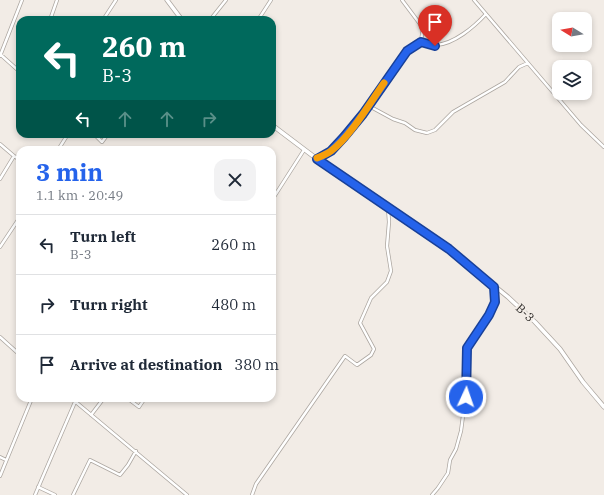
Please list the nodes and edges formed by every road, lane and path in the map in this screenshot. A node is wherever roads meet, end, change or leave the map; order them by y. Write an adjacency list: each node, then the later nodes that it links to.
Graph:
1 (22, 0): 16 (street)
2 (57, 0): 10 (street)
3 (116, 0): 11 (street)
4 (167, 0): 12 (main road)
5 (226, 0): 13 (street)
6 (271, 0): 14 (street)
7 (402, 0): 15 (street)
8 (474, 0): 9 (street)
9 (486, 14): 15 (street); 17 (street)
10 (51, 16)
11 (106, 16)
12 (179, 16)
13 (213, 16)
14 (261, 16)
15 (421, 42): 19 (street)
16 (0, 56): 18 (street)
17 (528, 63): 19 (street); 24 (street)
18 (16, 69)
19 (369, 106): 27 (street)
20 (276, 128): 25 (main road, B-3)
21 (98, 138): 22 (street)
22 (105, 138)
23 (0, 144): 26 (street)
24 (604, 147)
25 (304, 150): 27 (main road, B-3); 29 (street)
26 (14, 156): 28 (street)
27 (317, 159): 30 (main road, B-3)
28 (0, 179)
29 (276, 194)
30 (388, 208): 33 (main road, B-3); 52 (street)
31 (16, 223): 32 (street)
32 (0, 247)
33 (494, 287): 41 (main road, B-3); 53 (street)
34 (0, 337): 35 (street)
35 (16, 351)
36 (30, 402): 45 (street)
37 (75, 402): 42 (street); 47 (street)
38 (101, 402): 42 (street)
39 (132, 402): 40 (street)
40 (143, 402)
41 (604, 407)
42 (91, 415): 43 (street)
43 (136, 451): 50 (street); 51 (street)
44 (0, 457): 45 (street)
45 (6, 460): 46 (street)
46 (0, 476)
47 (38, 487): 48 (street); 49 (street)
48 (35, 495)
49 (55, 495)
50 (73, 495)
51 (187, 495)
52 (252, 495)
53 (432, 495)

